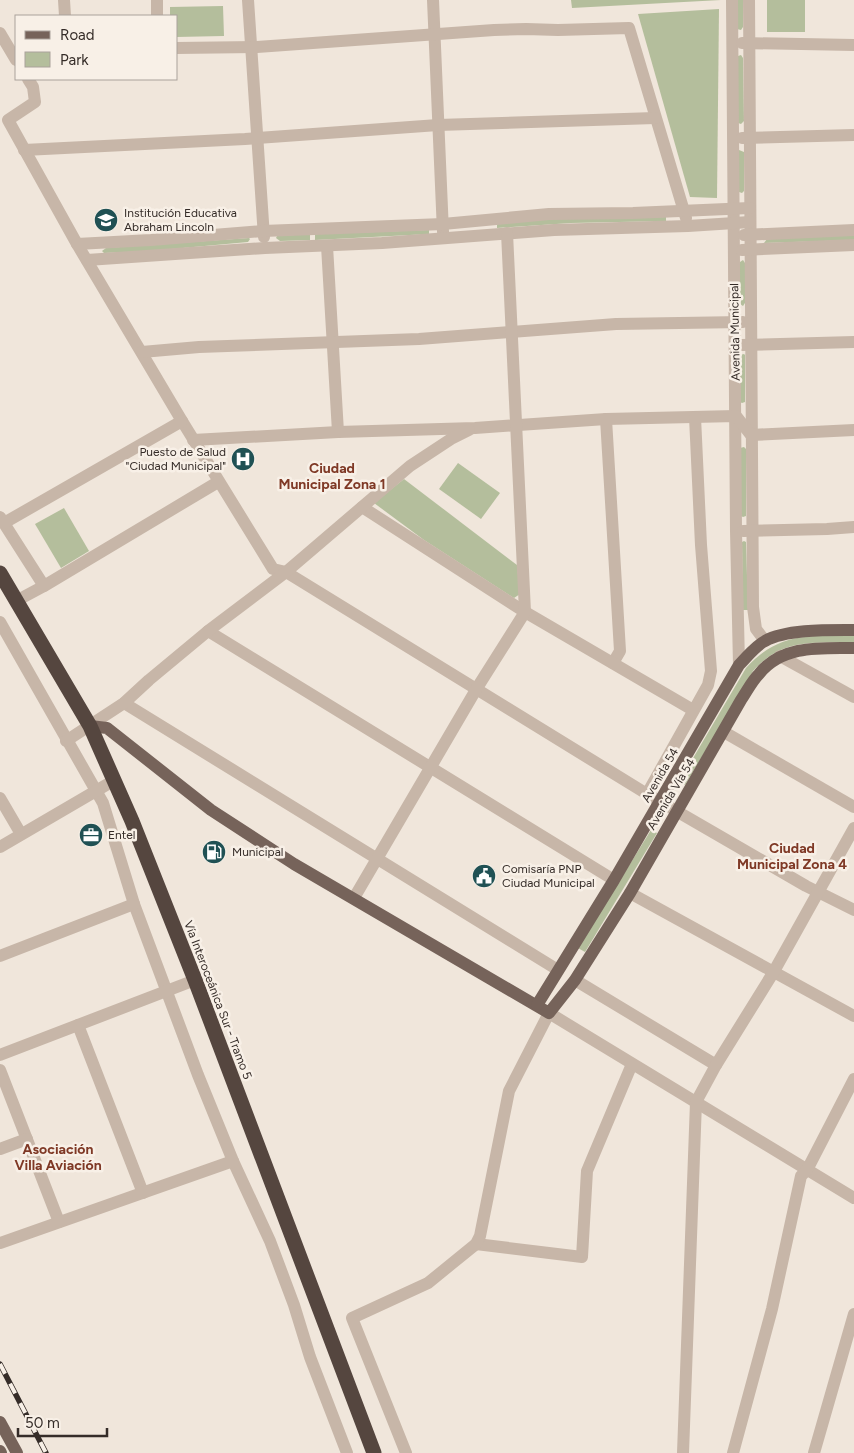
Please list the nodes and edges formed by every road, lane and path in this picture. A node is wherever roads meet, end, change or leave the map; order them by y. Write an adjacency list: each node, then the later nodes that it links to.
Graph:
1 (64, 0): 7 (street)
2 (157, 0): 8 (street)
3 (248, 0): 14 (street)
4 (433, 0): 10 (street)
5 (732, 0): 11 (street, Avenida Municipal)
6 (749, 0): 12 (street, Avenida Municipal)
7 (65, 15)
8 (158, 15)
9 (0, 33): 16 (street)
10 (435, 33): 14 (street); 18 (street); 19 (street)
11 (732, 43): 12 (street); 22 (street, Avenida Municipal)
12 (748, 43): 13 (street); 23 (street, Avenida Municipal)
13 (854, 44)
14 (250, 46): 15 (street); 21 (street)
15 (178, 48)
16 (15, 58)
17 (29, 80): 24 (street)
18 (655, 118): 19 (street); 26 (street)
19 (438, 125): 21 (street); 28 (street)
20 (854, 135): 23 (street)
21 (257, 138): 24 (street); 32 (street)
22 (732, 138): 23 (street); 25 (street, Avenida Municipal)
23 (749, 138): 27 (street, Avenida Municipal)
24 (24, 150): 35 (street)
25 (733, 208): 26 (street); 27 (street); 30 (street, Avenida Municipal)
26 (684, 210): 28 (street); 29 (street)
27 (750, 221): 30 (street); 31 (street); 40 (street, Avenida Municipal)
28 (443, 224): 32 (street); 34 (street)
29 (688, 226): 30 (street); 33 (street)
30 (734, 229): 39 (street, Avenida Municipal)
31 (854, 230)
32 (263, 231): 35 (street); 38 (street)
33 (507, 233): 34 (street); 44 (street)
34 (444, 239): 37 (street)
35 (77, 244): 41 (street)
36 (854, 245): 40 (street)
37 (327, 246): 38 (street); 46 (street)
38 (265, 248): 41 (street)
39 (734, 250): 40 (street); 42 (street, Avenida Municipal)
40 (750, 250): 43 (street, Avenida Municipal)
41 (87, 260): 49 (street)
42 (735, 322): 43 (street); 44 (street); 47 (street, Avenida Municipal)
43 (750, 322): 48 (street, Avenida Municipal)
44 (511, 332): 46 (street); 54 (street)
45 (854, 342): 48 (street)
46 (332, 343): 49 (street); 57 (street)
47 (735, 344): 48 (street); 50 (street, Avenida Municipal)
48 (751, 345): 58 (street, Avenida Municipal)
49 (142, 352): 53 (street)
50 (736, 416): 51 (street); 58 (street); 65 (street, Avenida Municipal)
51 (695, 417): 52 (street); 82 (street)
52 (606, 419): 54 (street); 77 (street)
53 (182, 421): 59 (street); 62 (street)
54 (517, 426): 55 (street); 70 (street)
55 (476, 428): 57 (street); 61 (street)
56 (854, 430): 58 (street)
57 (338, 432): 59 (street)
58 (751, 435): 64 (street, Avenida Municipal)
59 (193, 440): 60 (street)
60 (218, 482): 66 (street); 68 (street)
61 (362, 507): 66 (street); 70 (street)
62 (2, 520): 68 (street)
63 (854, 527): 64 (street)
64 (752, 530): 65 (street); 74 (street, Avenida Municipal)
65 (736, 531): 78 (street, Avenida Municipal)
66 (286, 572): 73 (street); 79 (street)
67 (0, 573): 69 (highway, Vía Interoceánica Sur - Tramo 5)
68 (44, 586): 69 (street)
69 (16, 601): 83 (highway, Vía Interoceánica Sur - Tramo 5)
70 (525, 612): 77 (street); 79 (street)
71 (0, 622): 85 (street)
72 (854, 630): 74 (main road, Avenida 54)
73 (208, 631): 81 (street); 86 (street)
74 (765, 641): 78 (main road, Avenida 54)
75 (854, 648): 76 (main road, Avenida Vía 54)
76 (780, 656): 80 (street); 84 (main road, Avenida Vía 54)
77 (613, 663): 82 (street)
78 (739, 665): 91 (main road, Avenida 54)
79 (477, 688): 86 (street); 89 (street)
80 (854, 697)
81 (124, 703): 83 (street); 97 (street)
82 (693, 710): 89 (street)
83 (90, 726): 85 (street); 87 (highway, Vía Interoceánica Sur - Tramo 5); 101 (main road)
84 (724, 732): 92 (street); 93 (main road, Avenida Vía 54)
85 (66, 741): 88 (street)
86 (430, 768): 97 (street); 98 (street)
87 (113, 782): 88 (street); 107 (highway, Vía Interoceánica Sur - Tramo 5)
88 (96, 792): 95 (street); 102 (street)
89 (647, 794): 91 (street)
90 (0, 798): 95 (street)
91 (660, 802): 93 (street); 98 (main road, Avenida 54)
92 (854, 807)
93 (677, 811): 99 (street); 100 (main road, Avenida Vía 54)
94 (854, 828): 99 (street)
95 (21, 834): 96 (street)
96 (0, 847)
97 (376, 859): 101 (street); 105 (street)
98 (614, 880): 105 (main road, Avenida 54)
99 (818, 891): 103 (street); 106 (street)
100 (630, 893): 106 (street); 108 (main road, Avenida Vía 54)
101 (354, 898): 110 (main road)
102 (134, 904): 104 (street); 109 (street)
103 (854, 910)
104 (0, 956)
105 (558, 970): 110 (main road, Avenida 54)
106 (773, 973): 112 (street); 116 (street)
107 (195, 980): 109 (street); 133 (highway, Vía Interoceánica Sur - Tramo 5)
108 (575, 980): 111 (main road, Avenida Vía 54); 116 (street)
109 (167, 990): 113 (street); 122 (street)
110 (537, 1004): 111 (main road)
111 (550, 1013): 115 (street); 128 (street)
112 (854, 1016)
113 (78, 1025): 114 (street); 124 (street)
114 (0, 1055)
115 (632, 1064): 119 (street); 128 (street)
116 (716, 1065): 119 (street)
117 (0, 1070): 120 (street)
118 (854, 1079): 123 (street)
119 (696, 1102): 123 (street); 135 (street)
120 (27, 1139): 121 (street); 126 (street)
121 (0, 1148)
122 (233, 1161): 124 (street); 132 (street)
123 (807, 1170): 125 (street); 136 (street)
124 (142, 1193): 126 (street)
125 (854, 1198)
126 (59, 1222): 127 (street)
127 (0, 1243)
128 (476, 1244): 134 (street)
129 (854, 1314): 137 (street)
130 (0, 1422): 131 (main road)
131 (17, 1453)
132 (347, 1453)
133 (374, 1453)
134 (406, 1453)
135 (683, 1453)
136 (733, 1453)
137 (814, 1453)

